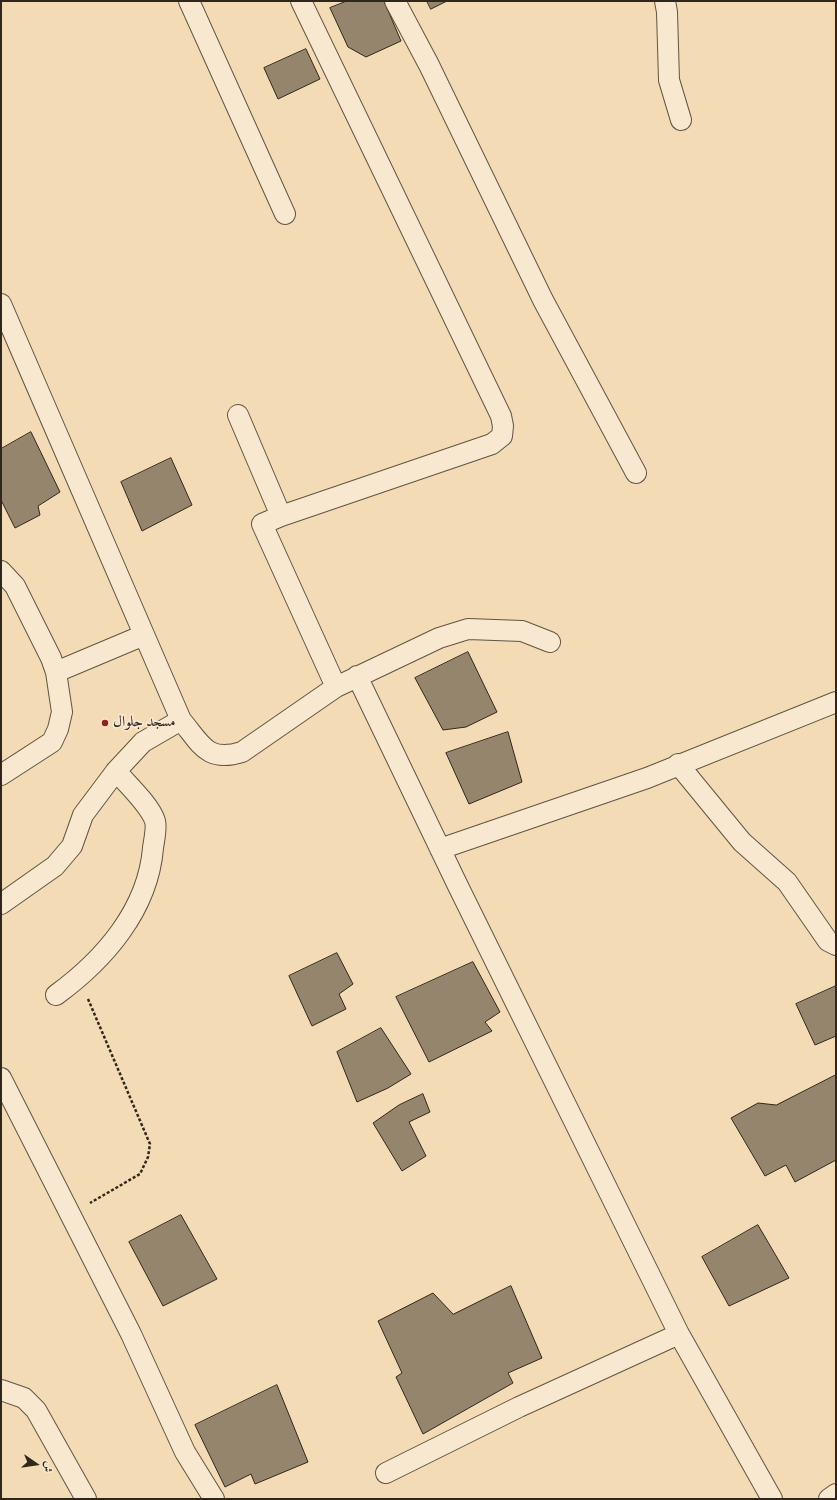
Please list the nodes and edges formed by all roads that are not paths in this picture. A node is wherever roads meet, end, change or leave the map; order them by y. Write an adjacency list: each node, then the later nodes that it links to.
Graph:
1 (189, 1): 6 (street)
2 (301, 1): 10 (street)
3 (395, 1): 9 (street)
4 (665, 1): 5 (street)
5 (681, 120)
6 (285, 214)
7 (1, 304): 12 (street)
8 (238, 415): 10 (street)
9 (636, 473)
10 (281, 516): 16 (street)
11 (1, 571): 14 (street)
12 (144, 635): 14 (street); 18 (street)
13 (550, 642): 15 (street)
14 (56, 672): 21 (street)
15 (357, 676): 16 (street); 22 (street)
16 (336, 687): 18 (street)
17 (836, 702): 19 (street)
18 (181, 720): 20 (street)
19 (678, 764): 22 (street); 24 (street)
20 (116, 771): 23 (street); 25 (street)
21 (1, 775)
22 (440, 849): 27 (street)
23 (1, 904)
24 (836, 946)
25 (56, 995)
26 (1, 1078): 32 (street)
27 (679, 1334): 29 (street); 33 (street)
28 (1, 1390): 31 (street)
29 (386, 1473)
30 (836, 1494): 34 (street)
31 (86, 1499)
32 (214, 1499)
33 (772, 1499)
34 (828, 1499)

